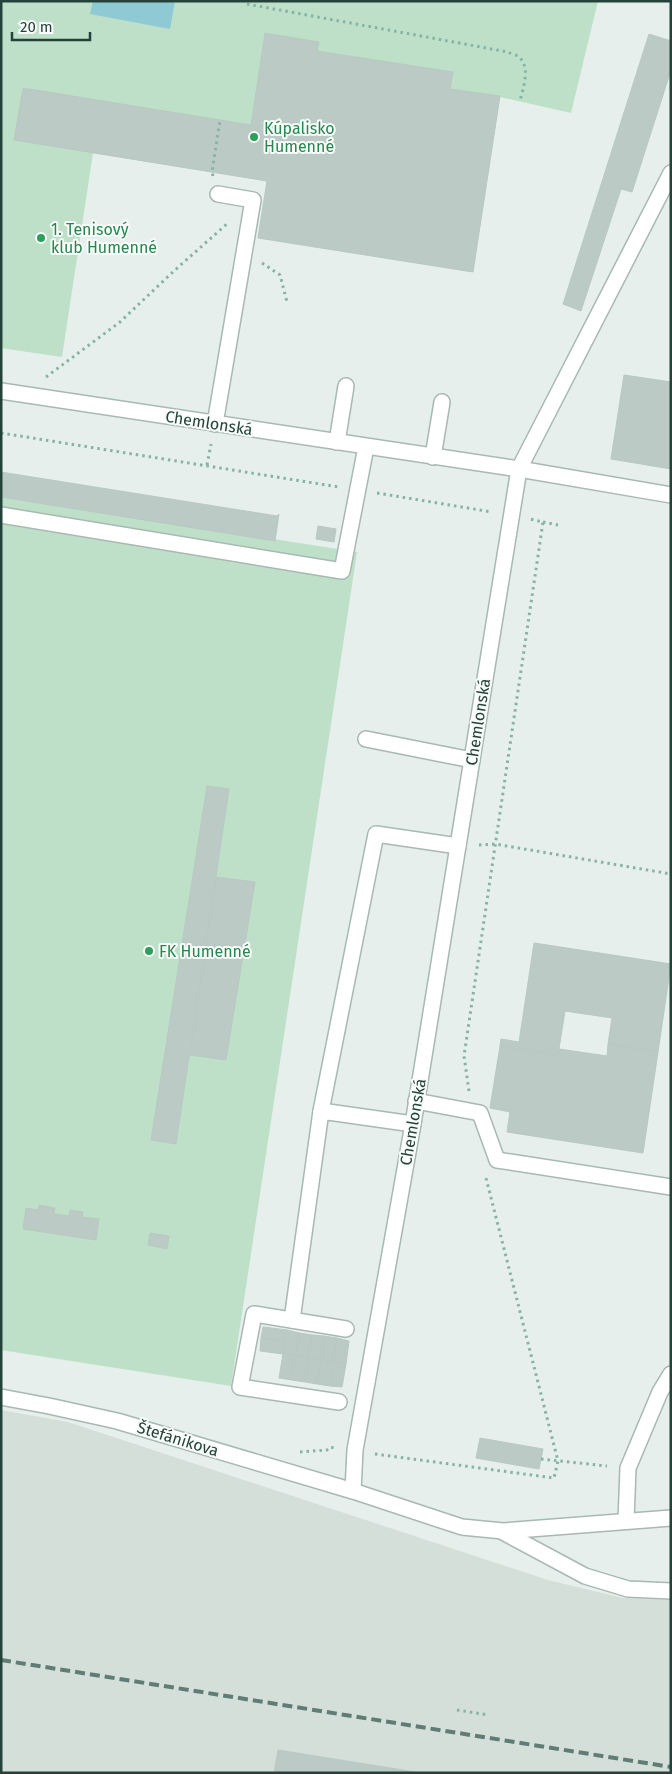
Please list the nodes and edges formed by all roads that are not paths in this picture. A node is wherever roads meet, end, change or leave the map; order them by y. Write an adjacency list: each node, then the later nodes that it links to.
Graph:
1 (671, 172): 10 (street)
2 (218, 194): 6 (street)
3 (346, 386): 7 (street)
4 (1, 392): 6 (street, Chemlonská)
5 (442, 402): 9 (street)
6 (215, 424): 7 (street, Chemlonská)
7 (337, 442): 8 (street, Chemlonská)
8 (366, 446): 9 (street, Chemlonská); 12 (street)
9 (434, 457): 10 (street, Chemlonská)
10 (519, 469): 11 (street); 14 (street, Chemlonská)
11 (671, 495)
12 (1, 515)
13 (366, 739): 14 (street)
14 (472, 760): 15 (street, Chemlonská)
15 (458, 846): 16 (street, Chemlonská); 17 (street)
16 (416, 1101): 18 (street, Chemlonská); 19 (street)
17 (322, 1111): 18 (street); 20 (street)
18 (412, 1124): 25 (street, Chemlonská)
19 (671, 1188)
20 (292, 1320): 21 (street); 24 (street)
21 (346, 1328)
22 (671, 1374): 27 (street)
23 (1, 1397): 25 (street, Štefánikova)
24 (339, 1402)
25 (353, 1492): 28 (street, Štefánikova)
26 (671, 1518): 27 (street)
27 (626, 1521): 28 (street)
28 (503, 1531): 29 (street)
29 (671, 1591)

